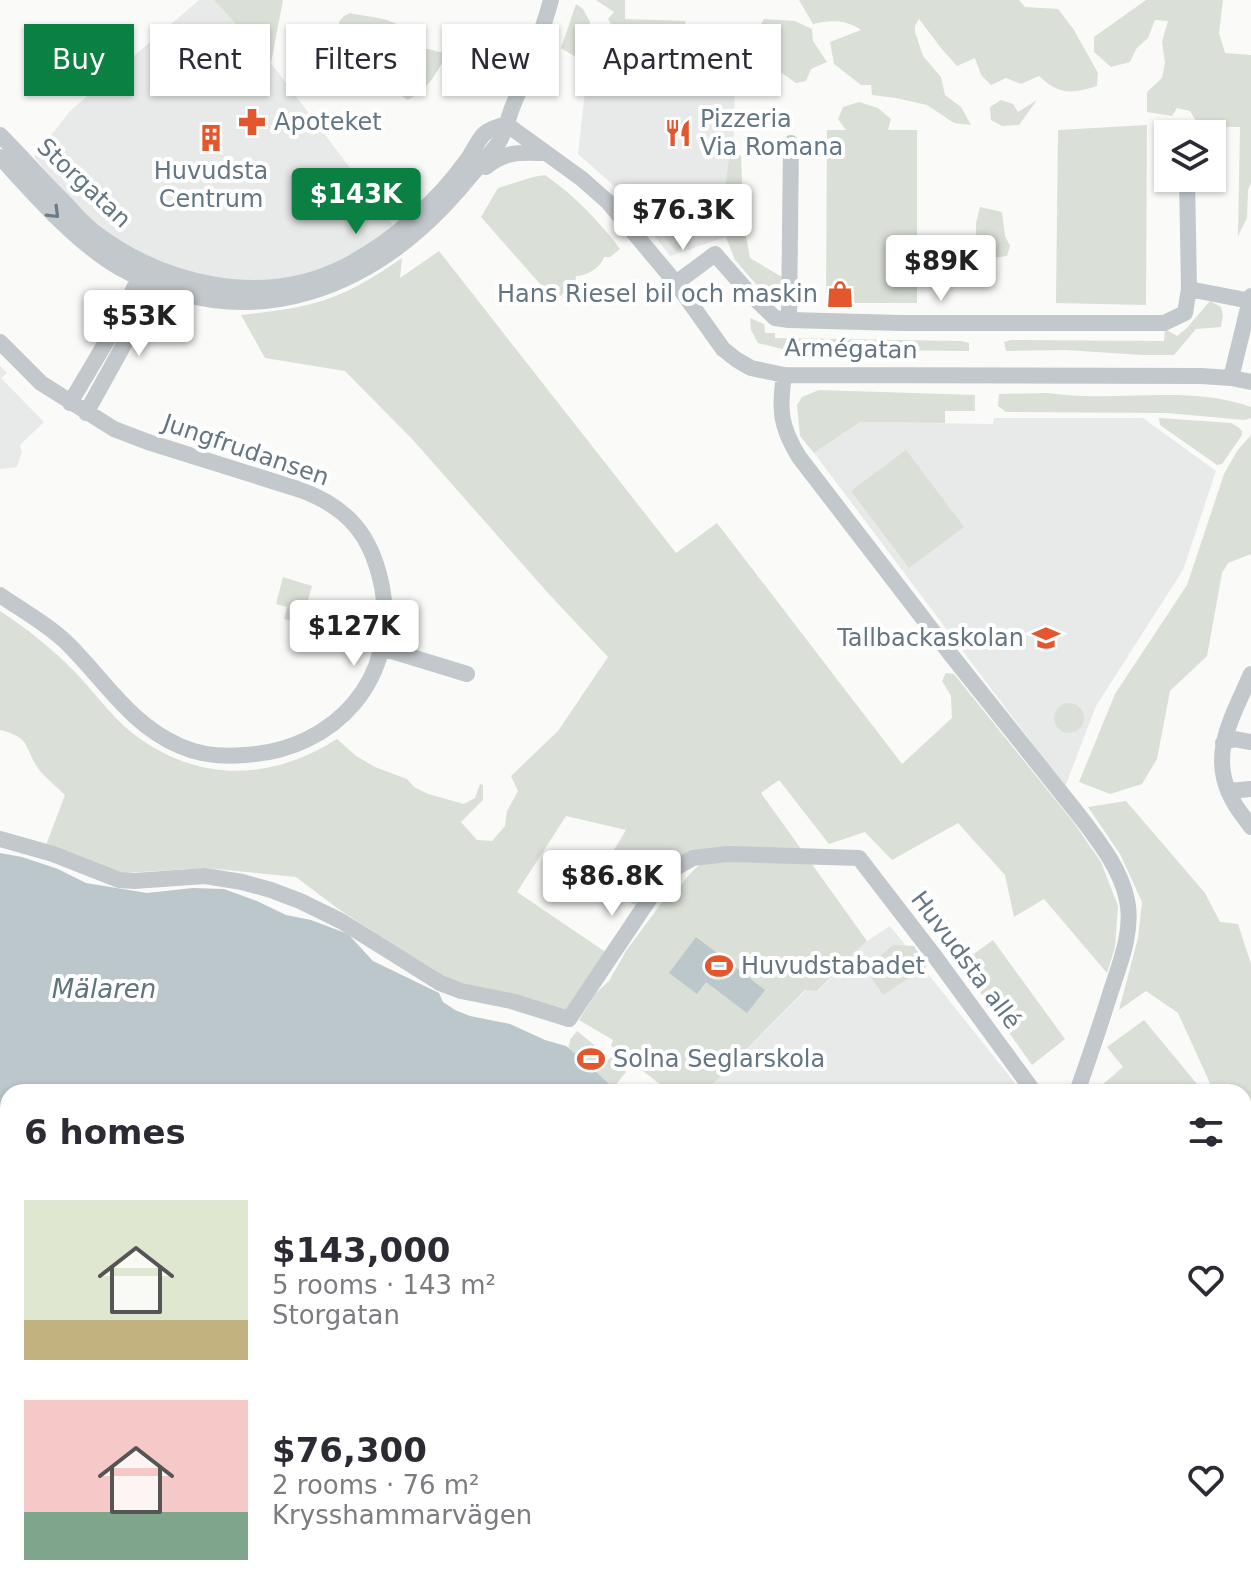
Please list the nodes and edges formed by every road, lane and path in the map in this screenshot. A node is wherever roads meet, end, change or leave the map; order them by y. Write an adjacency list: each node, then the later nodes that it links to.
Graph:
1 (551, 0): 2 (street, Storgatan)
2 (506, 124): 5 (street, Armégatan); 7 (street, Storgatan); 8 (street, Storgatan)
3 (791, 143): 12 (street)
4 (3, 148): 8 (street, Storgatan)
5 (546, 153): 7 (street, Storgatan); 9 (street, Armégatan)
6 (1187, 192): 10 (street)
7 (455, 195): 8 (street, Storgatan)
8 (150, 273): 17 (street); 18 (street)
9 (676, 283): 12 (street); 14 (street, Armégatan)
10 (1189, 289): 11 (street); 12 (street)
11 (1250, 298): 15 (street)
12 (789, 320)
13 (0, 342): 17 (street, Jungfrudansen)
14 (784, 375): 15 (street, Armégatan); 30 (street)
15 (1231, 378): 16 (street, Armégatan)
16 (1251, 382)
17 (70, 403): 18 (street, Jungfrudansen)
18 (86, 413): 20 (street, Jungfrudansen)
19 (0, 595): 20 (street, Jungfrudansen)
20 (382, 648): 21 (street)
21 (467, 674)
22 (1251, 674): 24 (street)
23 (1251, 742): 24 (street)
24 (1223, 743): 26 (street)
25 (1251, 789): 26 (street)
26 (1228, 791): 27 (street)
27 (1251, 827)
28 (0, 839): 29 (street, Huvudsta allé)
29 (1028, 1084)
30 (1080, 1084)

